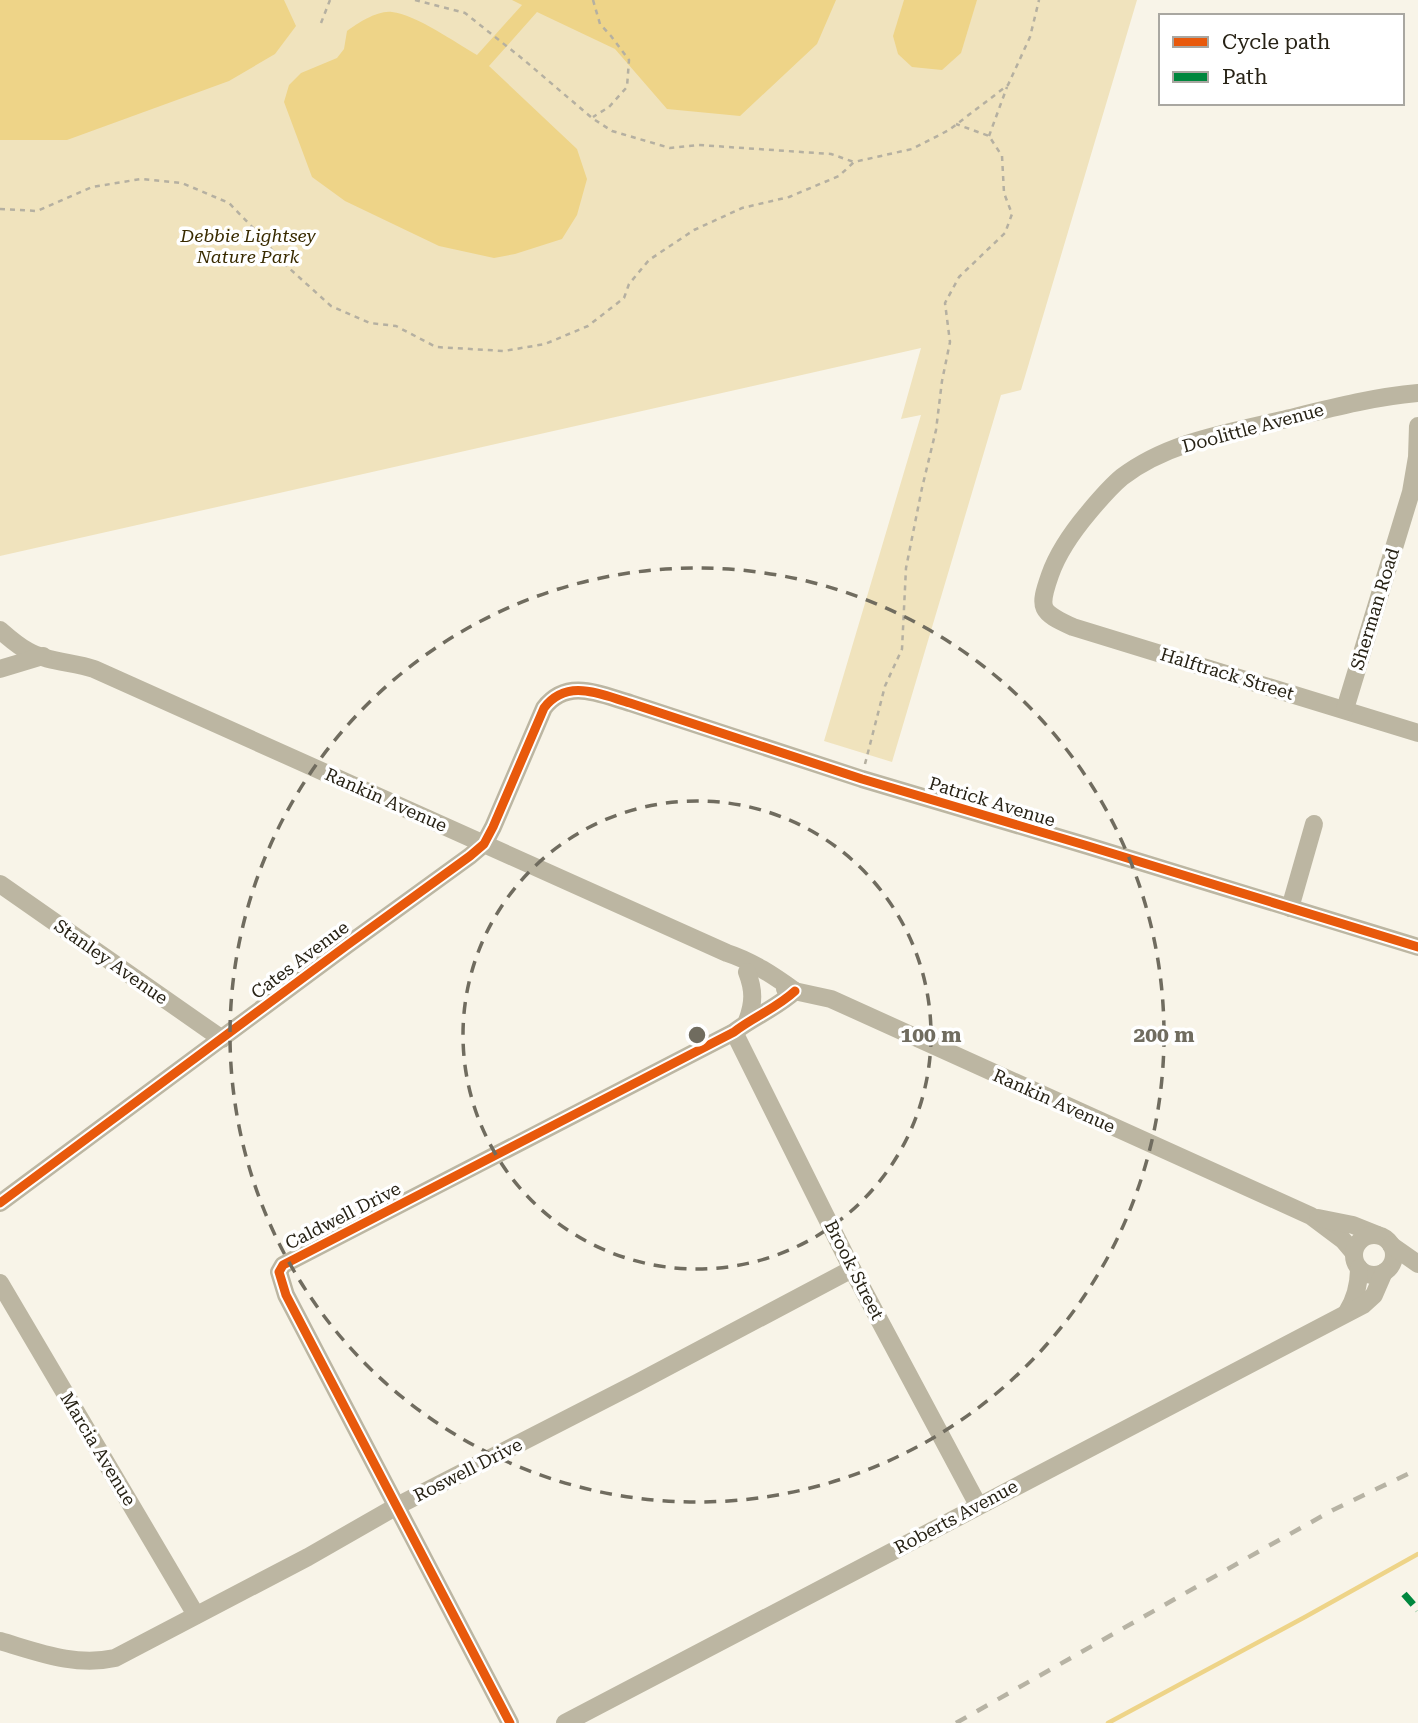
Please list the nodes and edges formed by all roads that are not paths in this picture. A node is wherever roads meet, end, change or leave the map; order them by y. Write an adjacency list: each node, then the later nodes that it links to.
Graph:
1 (1417, 393): 2 (street, Sherman Road); 3 (street, Doolittle Avenue)
2 (1418, 424): 9 (street, Sherman Road)
3 (1043, 606): 9 (street, Halftrack Street)
4 (0, 624): 6 (street)
5 (0, 630): 6 (street, Rankin Avenue)
6 (43, 656): 7 (street); 12 (street, Rankin Avenue)
7 (0, 669)
8 (558, 694): 12 (street, Cates Avenue); 14 (street, Patrick Avenue)
9 (1345, 709): 10 (street, Halftrack Street)
10 (1418, 733)
11 (1314, 824): 14 (street)
12 (484, 844): 16 (street, Rankin Avenue); 20 (street, Cates Avenue)
13 (0, 884): 20 (street, Stanley Avenue)
14 (1290, 908): 15 (street, Patrick Avenue)
15 (1418, 947)
16 (727, 953): 17 (street, Rankin Avenue); 18 (street, Rankin Avenue)
17 (747, 972): 18 (street, Rankin Avenue); 19 (street)
18 (796, 991): 19 (street, Caldwell Drive); 22 (street, Rankin Avenue)
19 (741, 1027): 26 (street, Brook Street); 32 (street, Caldwell Drive)
20 (222, 1039): 21 (street, Cates Avenue)
21 (0, 1203)
22 (1311, 1216): 23 (street, Rankin Avenue); 24 (street, Rankin Avenue)
23 (1385, 1240): 24 (street); 25 (street, Rankin Avenue); 27 (street)
24 (1357, 1261): 27 (street); 30 (street)
25 (1418, 1264)
26 (852, 1269): 31 (street, Brook Street); 32 (street, Roswell Drive)
27 (1386, 1271): 28 (street); 30 (street, Roberts Avenue)
28 (1418, 1271)
29 (0, 1283): 33 (street, Marcia Avenue)
30 (1347, 1312): 31 (street, Roberts Avenue)
31 (978, 1505): 36 (street, Roberts Avenue)
32 (397, 1506): 33 (street, Roswell Drive); 35 (street, Caldwell Drive)
33 (195, 1615): 34 (street, Roswell Drive)
34 (0, 1641)
35 (510, 1723)
36 (565, 1723)

